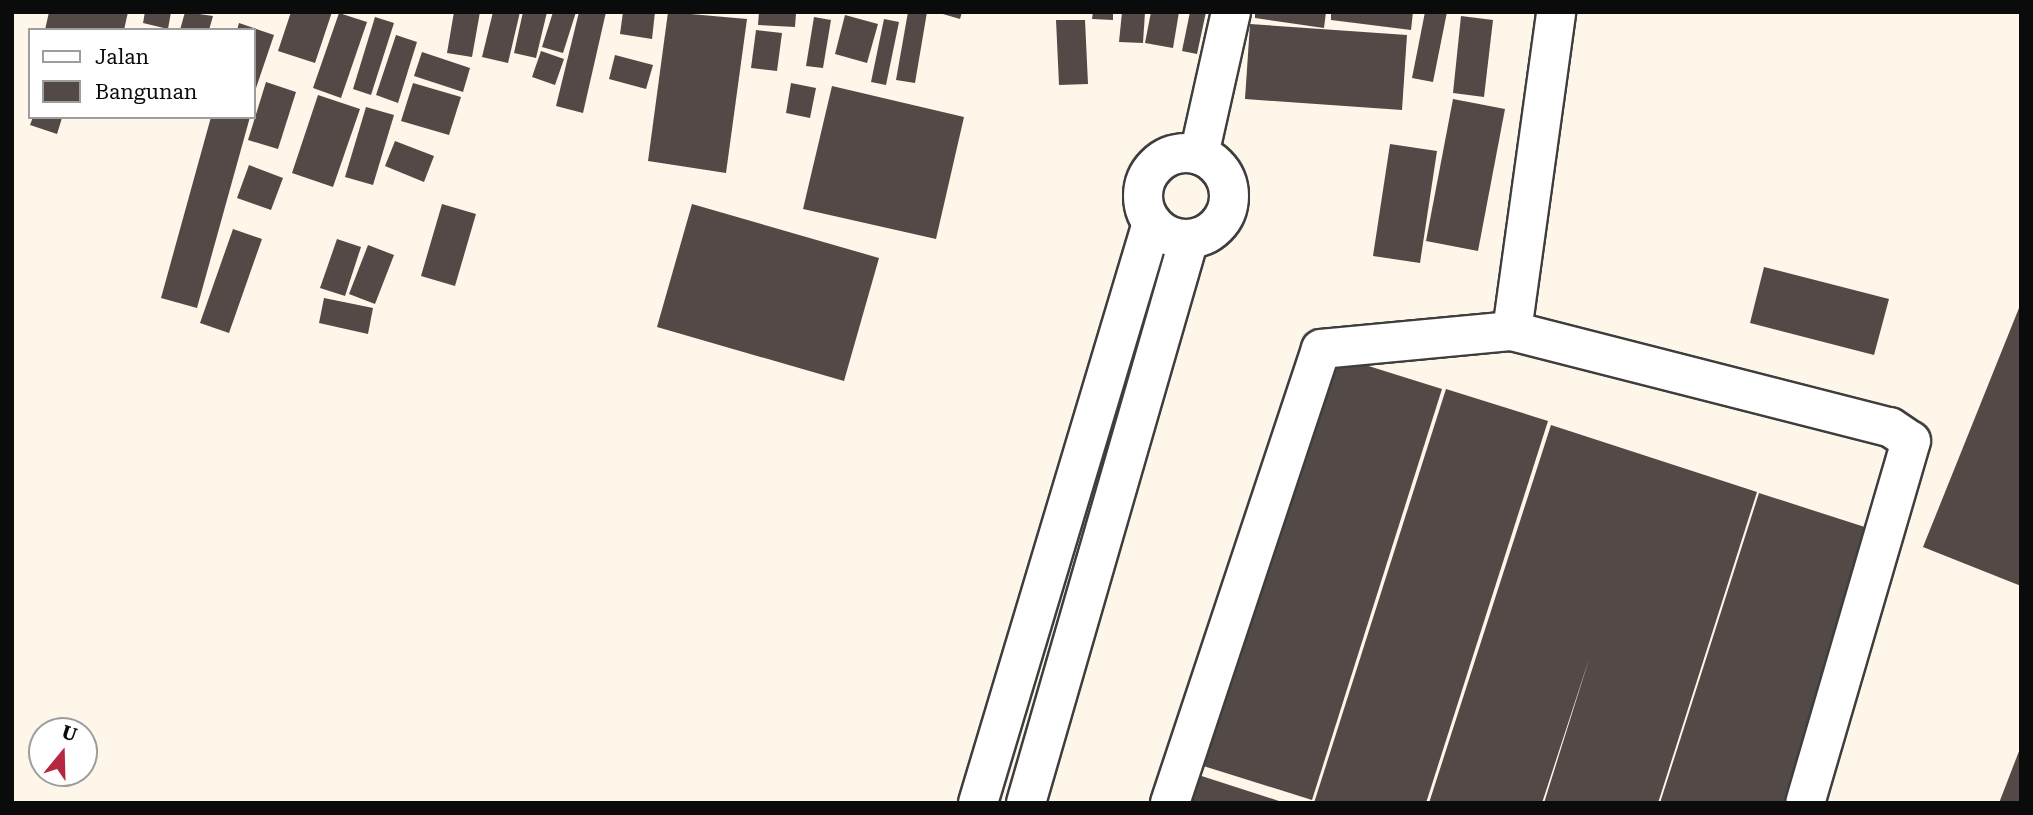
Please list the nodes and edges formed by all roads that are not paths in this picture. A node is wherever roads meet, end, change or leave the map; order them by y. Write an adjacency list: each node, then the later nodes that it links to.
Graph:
1 (1231, 12): 3 (street)
2 (1556, 12): 6 (street)
3 (1199, 155): 4 (street); 5 (street)
4 (1152, 223): 5 (street); 7 (street)
5 (1189, 239): 8 (street)
6 (1512, 331): 9 (street); 10 (street)
7 (980, 795): 8 (street)
8 (1027, 802)
9 (1170, 803)
10 (1805, 803)

